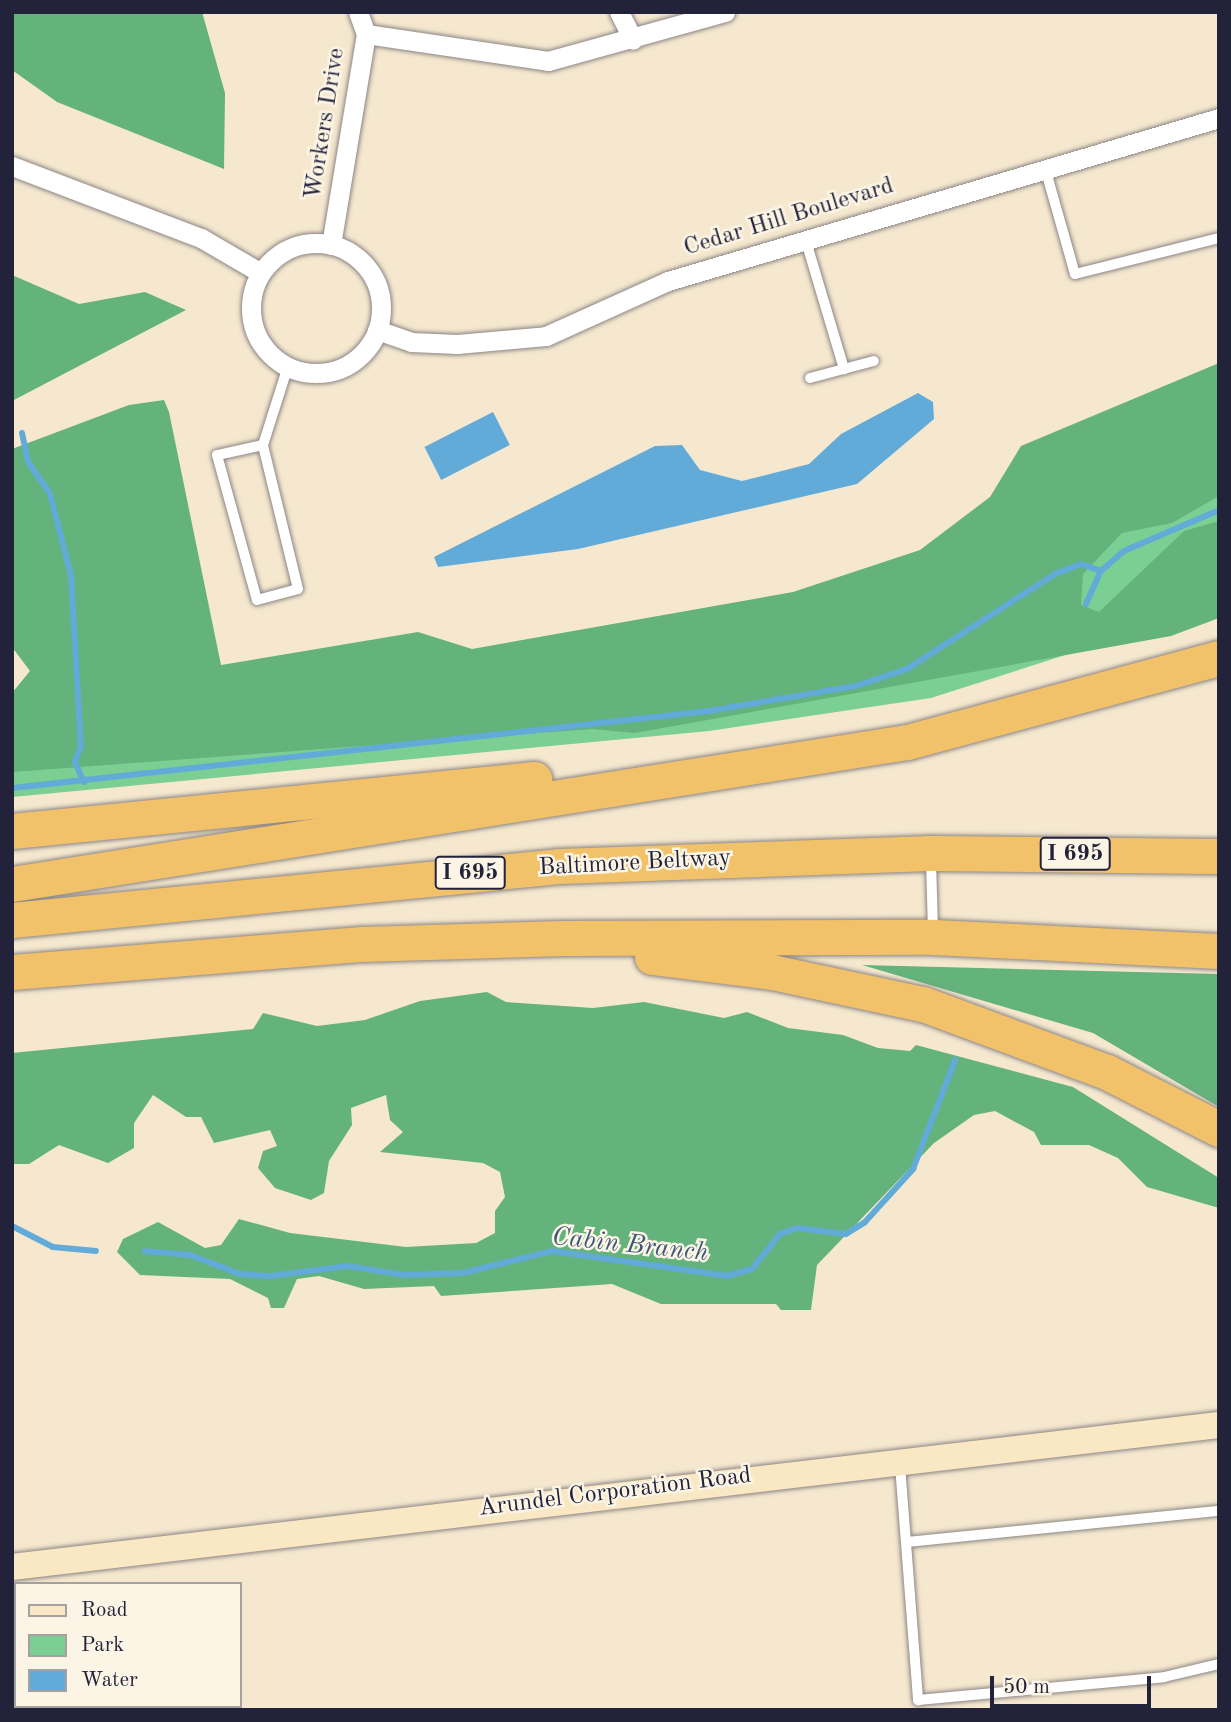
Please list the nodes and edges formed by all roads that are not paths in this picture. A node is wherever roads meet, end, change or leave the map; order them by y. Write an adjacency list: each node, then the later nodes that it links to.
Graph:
1 (358, 12): 4 (street, Workers Drive)
2 (618, 12): 5 (street)
3 (725, 12): 5 (street)
4 (366, 34): 5 (street); 11 (street, Workers Drive)
5 (632, 40)
6 (1219, 117): 8 (street, Cedar Hill Boulevard)
7 (12, 166): 12 (street)
8 (1045, 168): 9 (street, Cedar Hill Boulevard); 10 (lane)
9 (805, 238): 13 (street, Cedar Hill Boulevard); 16 (lane)
10 (1219, 238)
11 (331, 245): 12 (street); 13 (street)
12 (261, 273): 15 (street)
13 (377, 330): 15 (street)
14 (874, 361): 16 (lane)
15 (288, 366): 18 (lane)
16 (844, 369): 17 (lane)
17 (810, 377)
18 (263, 445): 18 (lane)
19 (1219, 657): 20 (highway)
20 (907, 742): 21 (highway); 24 (highway)
21 (12, 831)
22 (930, 853): 23 (highway, Baltimore Beltway / I 695); 25 (highway, Baltimore Beltway / I 695); 26 (lane)
23 (1219, 856)
24 (12, 884)
25 (12, 920)
26 (933, 937): 27 (highway); 28 (highway)
27 (362, 944): 29 (highway); 30 (highway)
28 (1219, 950)
29 (12, 972)
30 (1219, 1129)
31 (1219, 1425): 32 (street, Arundel Corporation Road)
32 (900, 1458): 34 (lane); 35 (street, Arundel Corporation Road)
33 (1219, 1511): 34 (lane)
34 (906, 1542): 36 (lane)
35 (12, 1567)
36 (1219, 1664)

